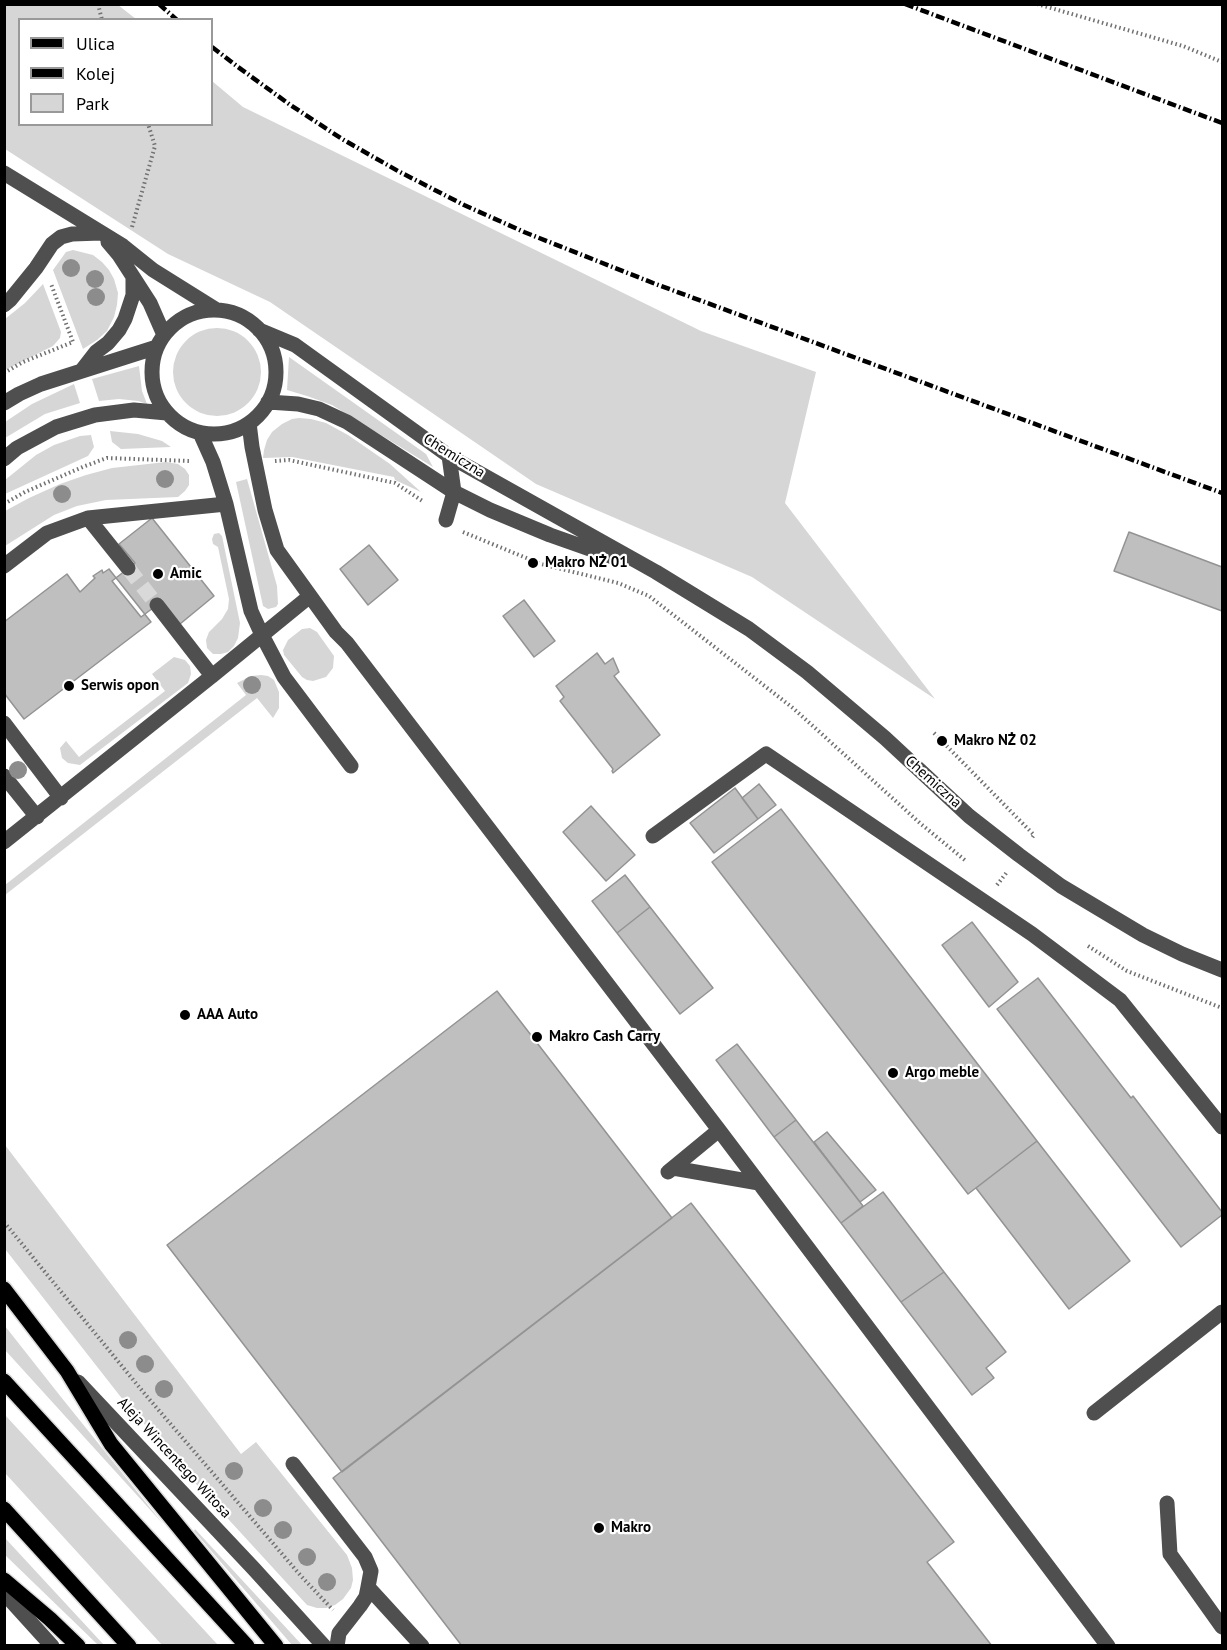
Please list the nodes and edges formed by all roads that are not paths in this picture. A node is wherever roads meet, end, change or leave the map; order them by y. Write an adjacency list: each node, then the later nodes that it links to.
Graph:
1 (4, 173): 2 (street)
2 (100, 233): 3 (street); 4 (street); 5 (street)
3 (133, 278): 7 (street); 8 (street)
4 (4, 305)
5 (218, 310): 6 (street); 7 (street)
6 (259, 330): 9 (street); 14 (street, Chemiczna)
7 (160, 341): 8 (street); 11 (street)
8 (82, 370): 10 (street)
9 (268, 402): 12 (street); 16 (street, Chemiczna)
10 (4, 403)
11 (167, 413): 13 (street); 15 (street)
12 (249, 423): 13 (street); 23 (street)
13 (200, 433): 17 (street)
14 (449, 456): 16 (street); 22 (street, Chemiczna)
15 (4, 459)
16 (454, 492): 19 (street); 22 (street, Chemiczna)
17 (226, 504): 18 (street); 25 (street)
18 (88, 518): 20 (street); 21 (street)
19 (446, 520)
20 (4, 566)
21 (128, 568)
22 (656, 572): 34 (street, Chemiczna)
23 (310, 596): 25 (street); 36 (street)
24 (157, 605): 26 (street)
25 (262, 635): 26 (street); 28 (street)
26 (212, 676): 30 (street)
27 (4, 723): 30 (street)
28 (351, 766)
29 (4, 776): 31 (street)
30 (61, 798): 31 (street)
31 (37, 817): 33 (street)
32 (653, 836): 35 (street)
33 (4, 842)
34 (1222, 970)
35 (1222, 1127)
36 (719, 1130): 37 (street); 37 (street)
37 (759, 1183): 58 (street)
38 (4, 1290): 40 (main road, Aleja Wincentego Witosa)
39 (1222, 1312): 42 (street)
40 (67, 1371): 54 (main road); 55 (street, Aleja Wincentego Witosa)
41 (4, 1381): 53 (main road)
42 (1094, 1413)
43 (293, 1464): 47 (street)
44 (1167, 1503): 49 (street)
45 (4, 1509): 52 (main road)
46 (4, 1580): 51 (main road)
47 (368, 1587): 56 (street); 57 (street)
48 (4, 1593): 50 (street)
49 (1222, 1627)
50 (52, 1646)
51 (78, 1646)
52 (129, 1646)
53 (247, 1646)
54 (276, 1646)
55 (324, 1646)
56 (337, 1646)
57 (422, 1646)
58 (1108, 1646)

